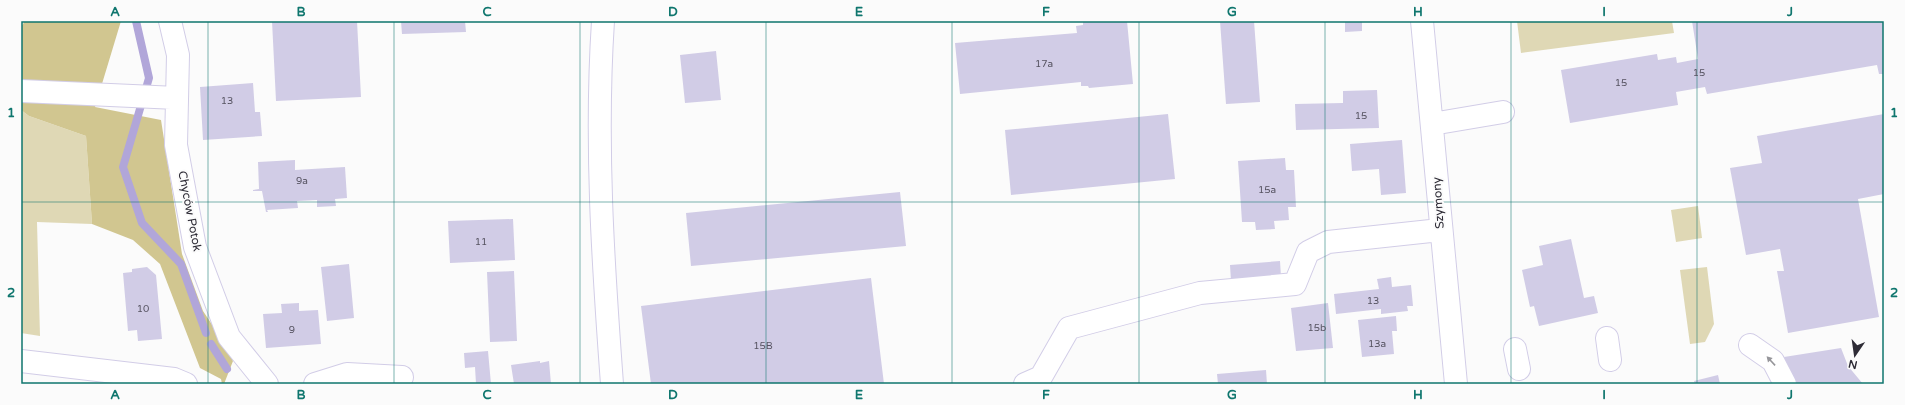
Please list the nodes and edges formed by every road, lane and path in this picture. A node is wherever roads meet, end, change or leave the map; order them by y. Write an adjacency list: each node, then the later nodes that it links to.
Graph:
1 (170, 21): 5 (street, Chyców Potok)
2 (603, 21): 17 (street)
3 (1422, 21): 7 (street, Szymony)
4 (21, 91): 5 (street)
5 (171, 98): 15 (street, Chyców Potok)
6 (1503, 112): 7 (street)
7 (1432, 124): 8 (street, Szymony)
8 (1440, 230): 18 (street); 19 (street, Szymony)
9 (1607, 338): 11 (street)
10 (1750, 345): 20 (street, one-way to 10)
11 (1610, 360)
12 (21, 361): 14 (street)
13 (402, 377): 16 (street)
14 (178, 382)
15 (267, 384)
16 (315, 384)
17 (612, 384)
18 (1025, 384)
19 (1456, 384)
20 (1785, 384)

